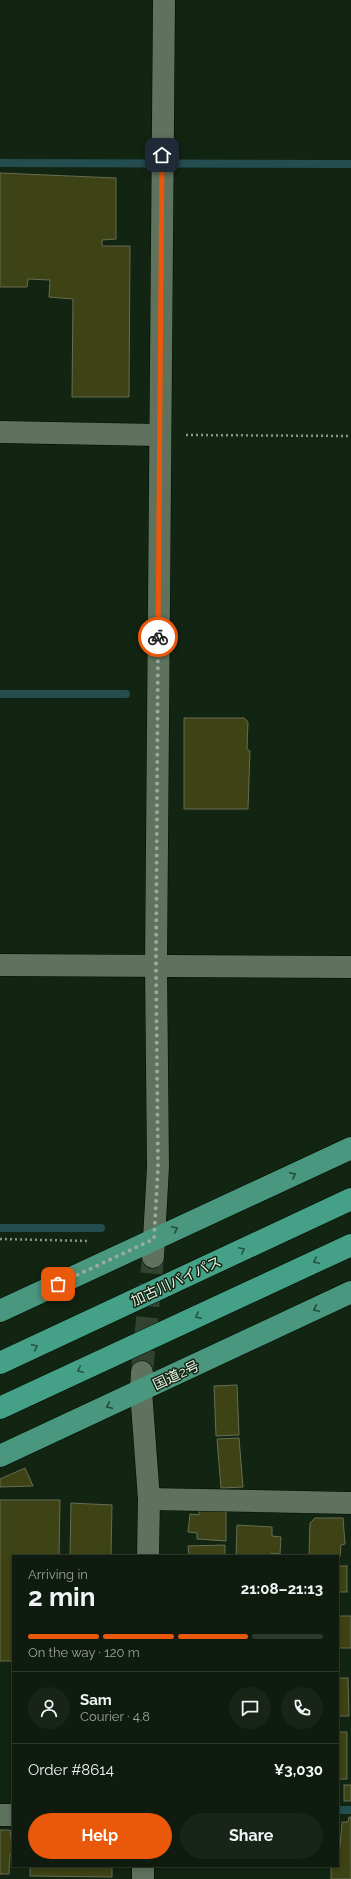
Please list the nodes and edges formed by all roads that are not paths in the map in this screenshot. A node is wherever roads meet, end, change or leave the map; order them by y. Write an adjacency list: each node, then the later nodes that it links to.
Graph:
1 (164, 0): 3 (street)
2 (0, 432): 3 (street)
3 (159, 435): 5 (street)
4 (0, 965): 5 (street)
5 (156, 965): 6 (street); 10 (street)
6 (351, 967)
7 (351, 1148): 10 (highway, one-way to 7)
8 (351, 1199): 13 (highway, 加古川バイパス, one-way to 8)
9 (351, 1245): 15 (highway, one-way to 15)
10 (153, 1248): 12 (highway)
11 (351, 1292): 14 (highway, 国道2号, one-way to 14)
12 (0, 1310)
13 (0, 1363)
14 (141, 1381): 16 (highway, 国道2号, one-way to 16); 17 (street)
15 (0, 1408)
16 (0, 1456)
17 (149, 1499): 18 (street); 19 (street)
18 (351, 1503)
19 (148, 1555)
20 (0, 1815): 21 (street)
21 (12, 1815)
22 (143, 1867): 23 (street)
23 (142, 1879)

